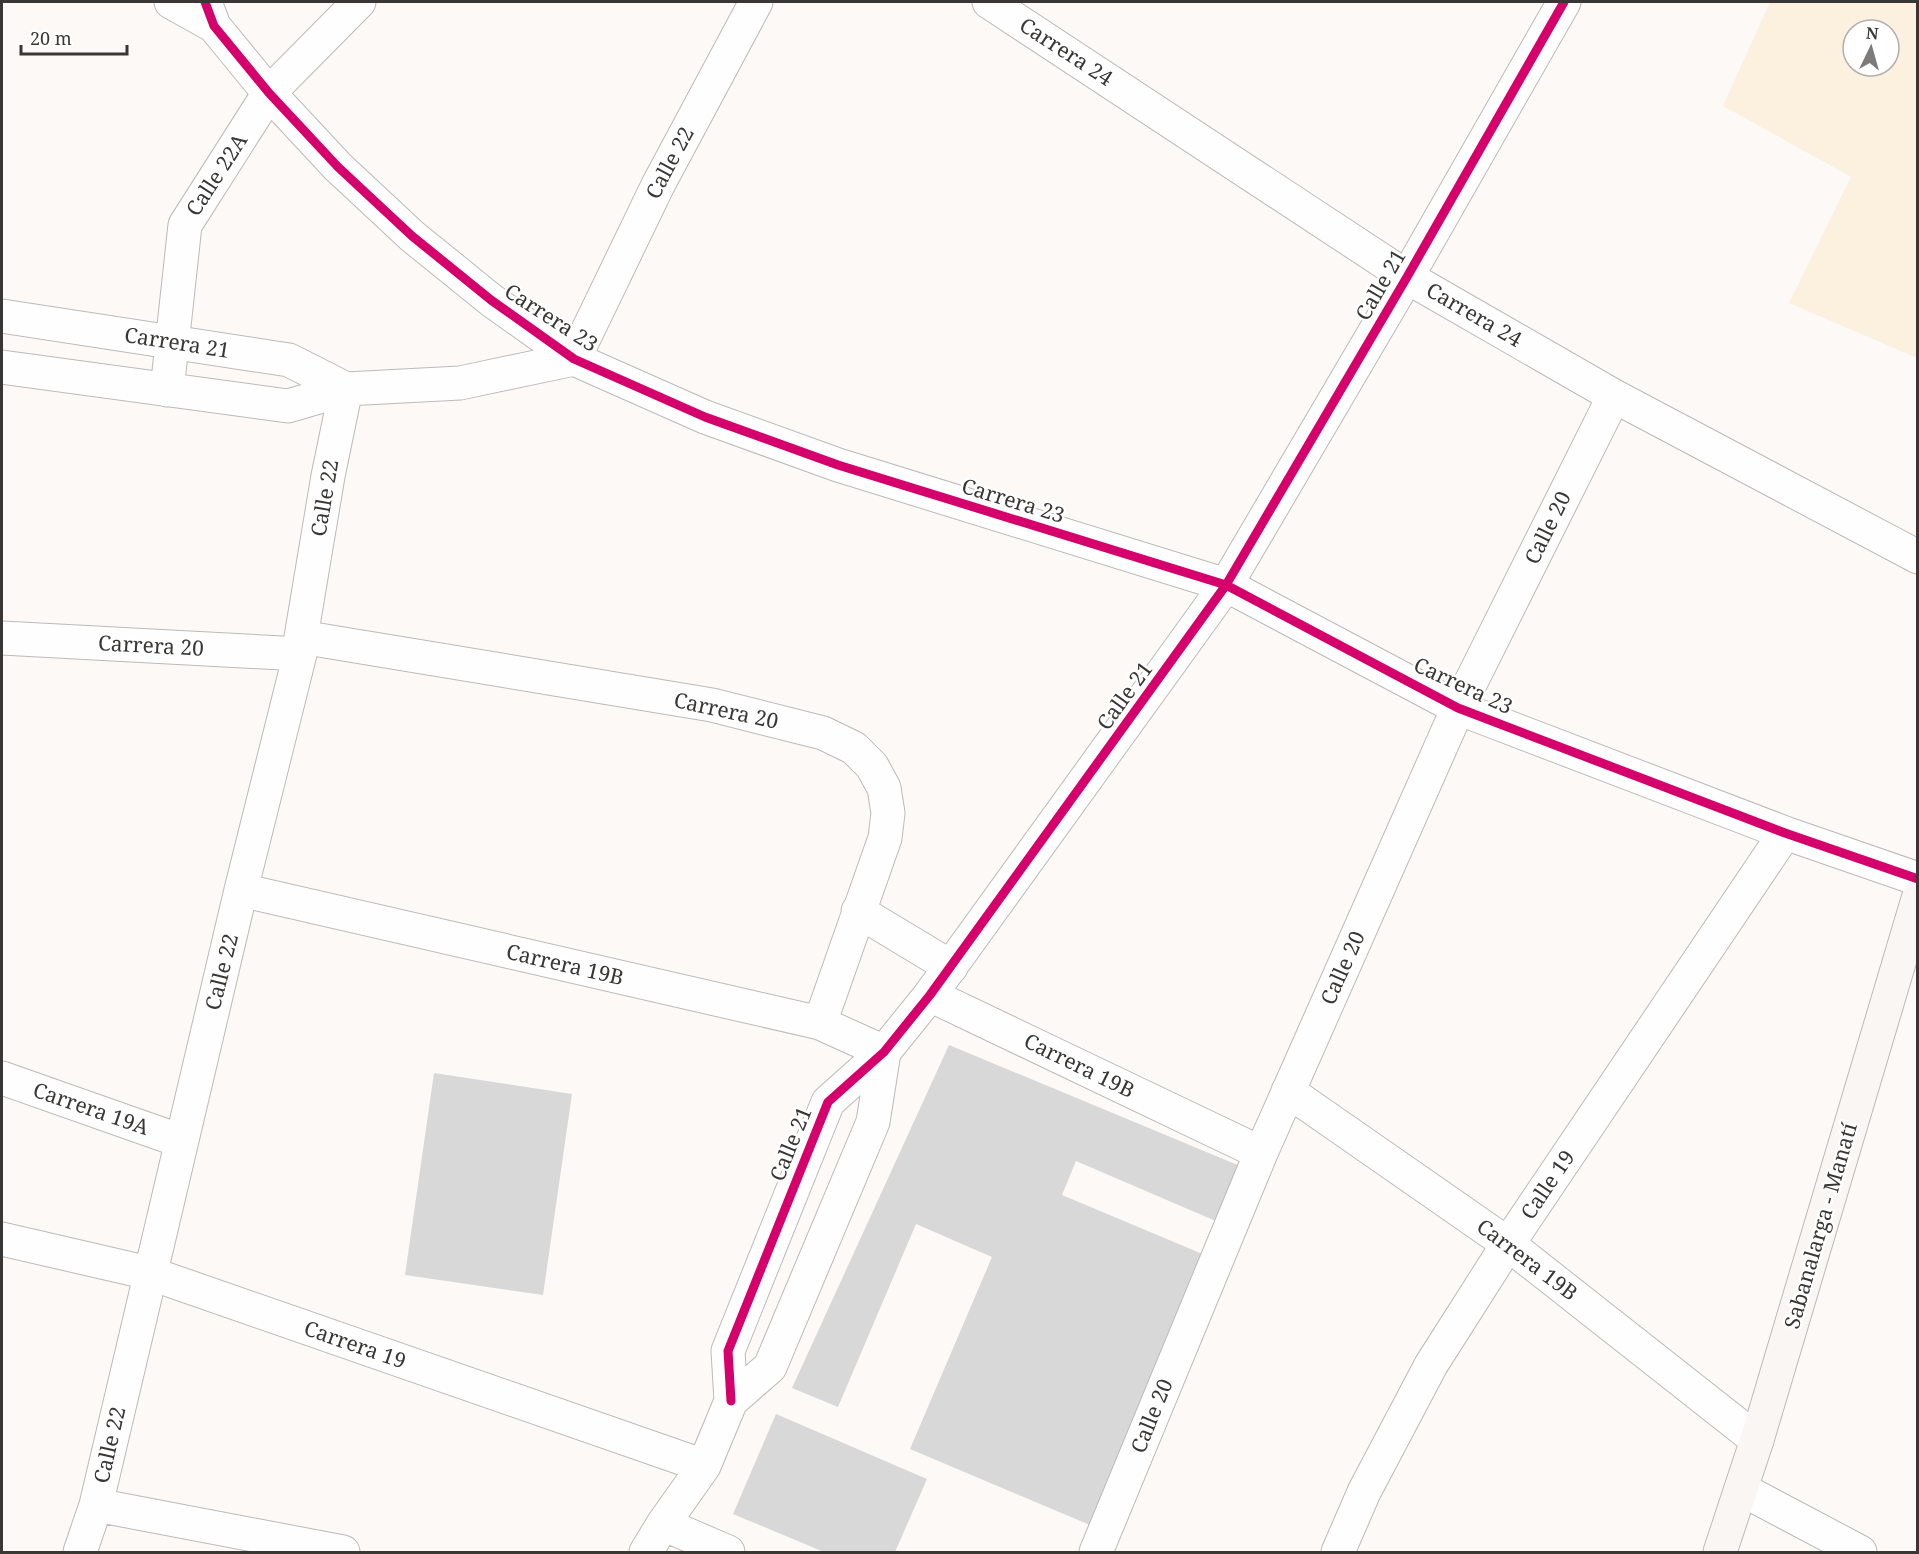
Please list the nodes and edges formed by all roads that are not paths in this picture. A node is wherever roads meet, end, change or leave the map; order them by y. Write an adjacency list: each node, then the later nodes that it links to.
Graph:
1 (171, 2): 6 (street, Carrera 23)
2 (359, 2): 7 (street, Calle 22A)
3 (756, 2): 11 (street, Calle 22)
4 (989, 2): 8 (street, Carrera 24)
5 (1564, 2): 8 (street, Calle 21)
6 (209, 14): 7 (street, Carrera 23)
7 (269, 93): 10 (street, Calle 22A); 11 (street, Carrera 23)
8 (1407, 277): 15 (street, Carrera 24); 17 (street, Calle 21)
9 (2, 316): 10 (street, Carrera 21)
10 (172, 343): 13 (street, Carrera 21); 14 (street, Calle 22A)
11 (574, 359): 13 (street, Carrera 21); 17 (street, Carrera 23)
12 (2, 367): 14 (street, Carrera 21)
13 (346, 389): 14 (street, Carrera 21); 19 (street, Calle 22)
14 (167, 390)
15 (1614, 396): 16 (street, Carrera 24); 20 (street, Calle 20)
16 (1917, 558)
17 (1226, 585): 20 (street, Carrera 23); 26 (street, Calle 21)
18 (2, 638): 19 (street, Carrera 20)
19 (301, 645): 23 (street, Calle 22); 25 (street, Carrera 20)
20 (1458, 708): 21 (street, Carrera 23); 31 (street, Calle 20)
21 (1785, 833): 22 (street, Carrera 23); 35 (street, Calle 19)
22 (1917, 879)
23 (241, 890): 28 (street, Carrera 19B); 32 (street, Calle 22)
24 (1917, 899): 38 (main road, Sabanalarga - Manatí)
25 (858, 911): 26 (street); 28 (street, Carrera 20)
26 (951, 967): 27 (street, Calle 21)
27 (930, 995): 29 (street, Calle 21); 33 (street, Carrera 19B)
28 (820, 1023): 29 (street, Carrera 19B)
29 (884, 1052): 37 (street, Calle 21); 37 (street, Calle 21)
30 (2, 1077): 32 (street, Carrera 19A)
31 (1288, 1091): 33 (street, Calle 20); 35 (street, Carrera 19B)
32 (181, 1141): 36 (street, Calle 22)
33 (1261, 1153): 47 (street, Calle 20)
34 (2, 1239): 36 (street, Carrera 19)
35 (1509, 1244): 38 (street, Carrera 19B); 48 (street, Calle 19)
36 (150, 1273): 39 (street, Carrera 19); 41 (street, Calle 22)
37 (731, 1401): 39 (street, Calle 21)
38 (1757, 1440): 40 (main road, Sabanalarga - Manatí)
39 (704, 1466): 42 (street, Calle 21)
40 (1741, 1489): 49 (main road, Sabanalarga - Manatí); 50 (street)
41 (96, 1505): 43 (street, Calle 22); 44 (street)
42 (663, 1524): 45 (street, Calle 21); 46 (street)
43 (80, 1552)
44 (343, 1552)
45 (646, 1552)
46 (729, 1552)
47 (1096, 1552)
48 (1338, 1552)
49 (1720, 1552)
50 (1860, 1552)

